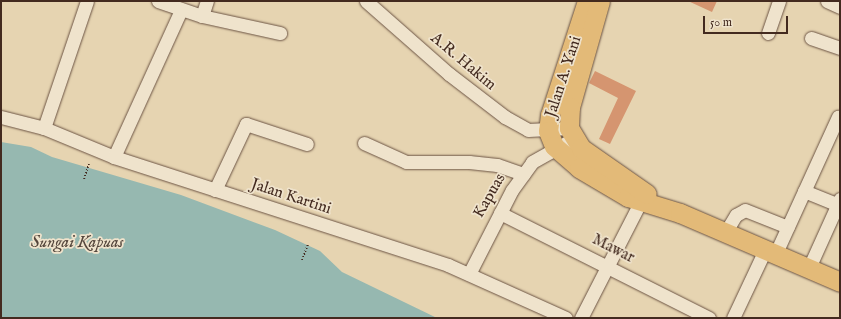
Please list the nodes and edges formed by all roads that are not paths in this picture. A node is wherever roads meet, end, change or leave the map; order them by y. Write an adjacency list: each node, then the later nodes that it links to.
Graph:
1 (86, 1): 18 (street)
2 (158, 1): 10 (street)
3 (207, 1): 11 (street)
4 (366, 1): 20 (street, A.R. Hakim)
5 (587, 1): 20 (highway, Jalan A. Yani)
6 (600, 1): 19 (highway, Jalan A. Yani)
7 (779, 1): 13 (street)
8 (827, 1): 9 (street)
9 (840, 7)
10 (181, 10): 11 (street); 23 (street)
11 (202, 16): 12 (street)
12 (280, 33)
13 (768, 33)
14 (811, 38): 15 (street)
15 (840, 48)
16 (1, 117): 18 (street, Jalan Kartini)
17 (838, 117): 26 (street)
18 (44, 128): 23 (street, Jalan Kartini)
19 (571, 133): 20 (street); 27 (highway, Jalan A. Yani)
20 (551, 139): 24 (street, Kapuas); 27 (highway, Jalan A. Yani)
21 (364, 142): 24 (street)
22 (307, 144): 25 (street)
23 (114, 157): 25 (street, Jalan Kartini)
24 (523, 174): 29 (street, Kapuas)
25 (215, 190): 35 (street, Jalan Kartini)
26 (804, 191): 28 (street); 30 (street)
27 (642, 197): 31 (highway, Jalan A. Yani); 33 (street)
28 (839, 202): 34 (street)
29 (500, 213): 33 (street, Mawar); 35 (street, Kapuas)
30 (788, 227): 31 (street); 32 (street)
31 (725, 233): 32 (highway, Jalan A. Yani)
32 (770, 253): 34 (highway, Jalan A. Yani); 40 (street)
33 (608, 264): 38 (street); 39 (street, Mawar)
34 (808, 270): 36 (highway, Jalan A. Yani)
35 (469, 274): 37 (street, Jalan Kartini)
36 (840, 282)
37 (566, 318)
38 (581, 318)
39 (709, 318)
40 (732, 318)

